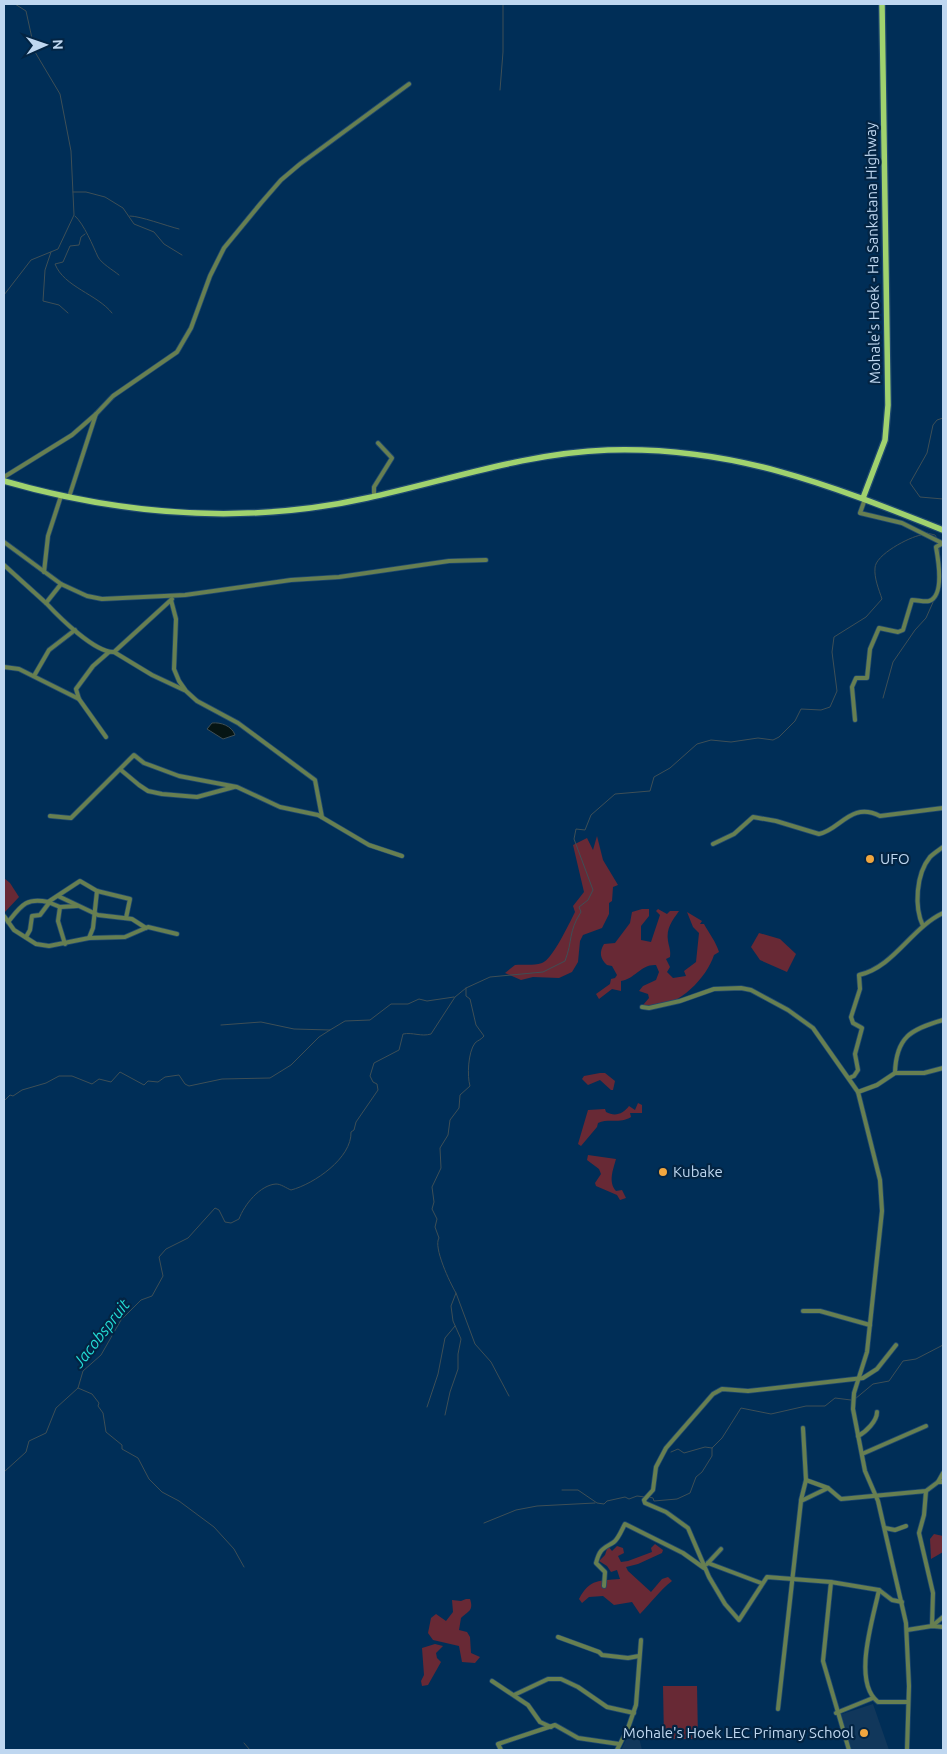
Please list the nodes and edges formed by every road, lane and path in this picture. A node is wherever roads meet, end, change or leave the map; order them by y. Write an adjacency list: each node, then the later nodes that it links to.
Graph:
1 (882, 4): 10 (main road, Mohale's Hoek - Ha Sankatana Highway)
2 (408, 84): 3 (street)
3 (96, 414): 5 (street); 9 (street)
4 (378, 443): 8 (street)
5 (4, 477)
6 (4, 481): 7 (main road)
7 (61, 496): 9 (main road); 16 (street)
8 (374, 496): 9 (main road); 10 (main road)
9 (69, 498)
10 (864, 498): 11 (main road); 13 (street)
11 (943, 530)
12 (4, 542): 16 (street)
13 (942, 543): 29 (street)
14 (486, 560): 18 (street)
15 (4, 565): 20 (street)
16 (44, 572): 17 (street)
17 (61, 584): 18 (street); 20 (street)
18 (177, 596): 19 (street)
19 (171, 600): 22 (street); 24 (street)
20 (46, 603): 21 (street)
21 (75, 630): 22 (street); 25 (street)
22 (111, 652): 26 (street); 28 (street)
23 (4, 667): 25 (street)
24 (174, 669): 26 (street); 27 (street)
25 (34, 676): 28 (street)
26 (171, 684): 27 (street)
27 (186, 691): 35 (street)
28 (79, 699): 30 (street)
29 (856, 720)
30 (106, 736)
31 (121, 770): 32 (street); 32 (street); 34 (street)
32 (234, 787): 35 (street)
33 (943, 808): 36 (street)
34 (50, 816)
35 (322, 817): 38 (street)
36 (714, 844)
37 (943, 847): 49 (street)
38 (402, 856)
39 (97, 891): 40 (street); 45 (street); 47 (street)
40 (58, 896): 41 (street); 42 (street)
41 (49, 902): 43 (street); 48 (street); 52 (street)
42 (77, 906): 43 (street); 45 (street)
43 (60, 907): 54 (street)
44 (943, 913): 49 (street)
45 (95, 914): 47 (street); 53 (street)
46 (4, 916): 48 (street)
47 (126, 918): 50 (street)
48 (8, 922): 52 (street)
49 (923, 926): 59 (street)
50 (146, 928): 51 (street); 53 (street)
51 (177, 934)
52 (26, 937): 54 (street)
53 (89, 938): 54 (street)
54 (65, 944)
55 (642, 1007): 59 (street)
56 (943, 1020): 58 (street)
57 (943, 1068): 58 (street)
58 (895, 1073): 60 (street)
59 (849, 1078): 60 (street)
60 (858, 1092): 62 (street)
61 (803, 1311): 62 (street)
62 (870, 1325): 64 (street)
63 (896, 1344): 64 (street)
64 (859, 1378): 68 (street); 81 (street)
65 (877, 1412): 68 (street)
66 (926, 1426): 69 (street)
67 (803, 1428): 71 (street)
68 (858, 1436): 69 (street)
69 (862, 1454): 75 (street)
70 (943, 1473): 72 (street)
71 (806, 1480): 73 (street); 76 (street)
72 (941, 1482): 74 (street)
73 (828, 1488): 75 (street); 76 (street)
74 (926, 1491): 75 (street); 89 (street)
75 (876, 1496): 78 (street)
76 (801, 1501): 82 (street)
77 (906, 1526): 78 (street)
78 (885, 1528): 87 (street)
79 (721, 1550): 80 (street)
80 (708, 1563): 81 (street); 84 (street)
81 (704, 1568): 84 (street); 85 (street)
82 (791, 1578): 83 (street); 84 (street); 99 (street)
83 (831, 1582): 86 (street); 101 (street)
84 (761, 1583)
85 (604, 1586)
86 (879, 1590): 87 (street); 97 (street)
87 (902, 1602): 91 (street)
88 (943, 1617): 89 (street)
89 (932, 1626): 90 (street); 91 (street)
90 (943, 1627)
91 (907, 1630): 98 (street)
92 (558, 1637): 94 (street)
93 (641, 1640): 94 (street)
94 (639, 1656): 100 (street)
95 (492, 1681): 96 (street)
96 (514, 1695): 100 (street); 102 (street)
97 (873, 1698): 98 (street); 101 (street)
98 (908, 1702): 107 (street)
99 (778, 1709)
100 (634, 1713): 103 (street)
101 (836, 1713): 106 (street)
102 (551, 1727): 103 (street); 104 (street)
103 (619, 1744): 105 (street)
104 (501, 1750)
105 (616, 1750)
106 (849, 1750)
107 (907, 1750)

